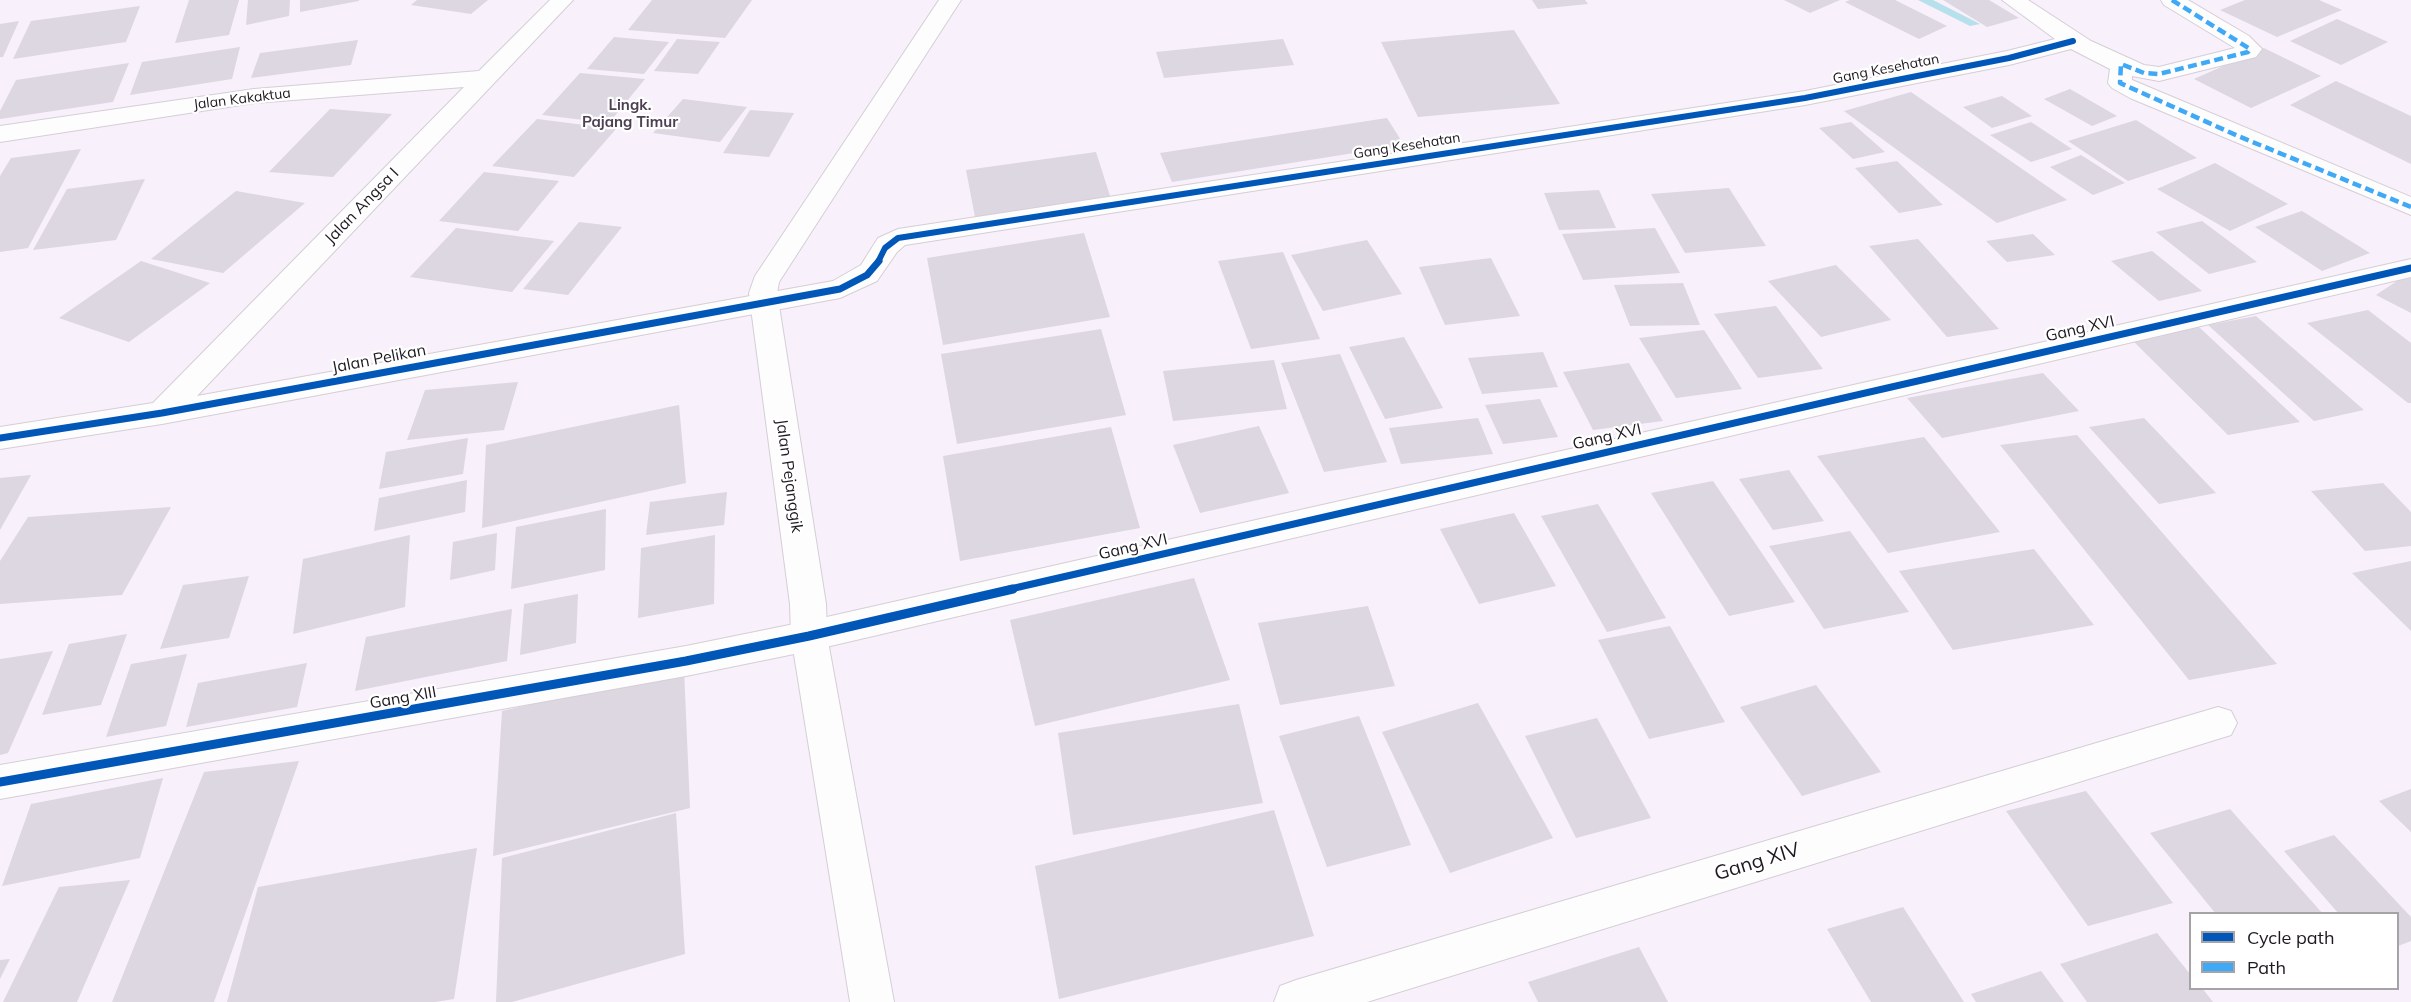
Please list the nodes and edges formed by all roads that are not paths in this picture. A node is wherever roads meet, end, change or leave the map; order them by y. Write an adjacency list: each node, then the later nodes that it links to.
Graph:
1 (562, 0): 7 (street, Jalan Angsa I)
2 (950, 0): 11 (street, Jalan Pejanggik)
3 (2013, 0): 5 (street)
4 (2172, 0): 6 (street)
5 (2073, 41): 6 (street); 11 (street, Gang Kesehatan)
6 (2121, 64): 9 (street)
7 (486, 78): 8 (street, Jalan Kakaktua); 12 (street, Jalan Angsa I)
8 (0, 134)
9 (2411, 207)
10 (2411, 268): 14 (street, Gang XVI)
11 (763, 304): 12 (street, Jalan Pelikan); 14 (street, Jalan Pejanggik)
12 (162, 413): 13 (street, Jalan Pelikan)
13 (0, 438)
14 (809, 636): 16 (street, Gang XIII); 17 (street, Jalan Pejanggik)
15 (2217, 723): 18 (street, Gang XIV)
16 (0, 782)
17 (872, 1002)
18 (1296, 1002)

